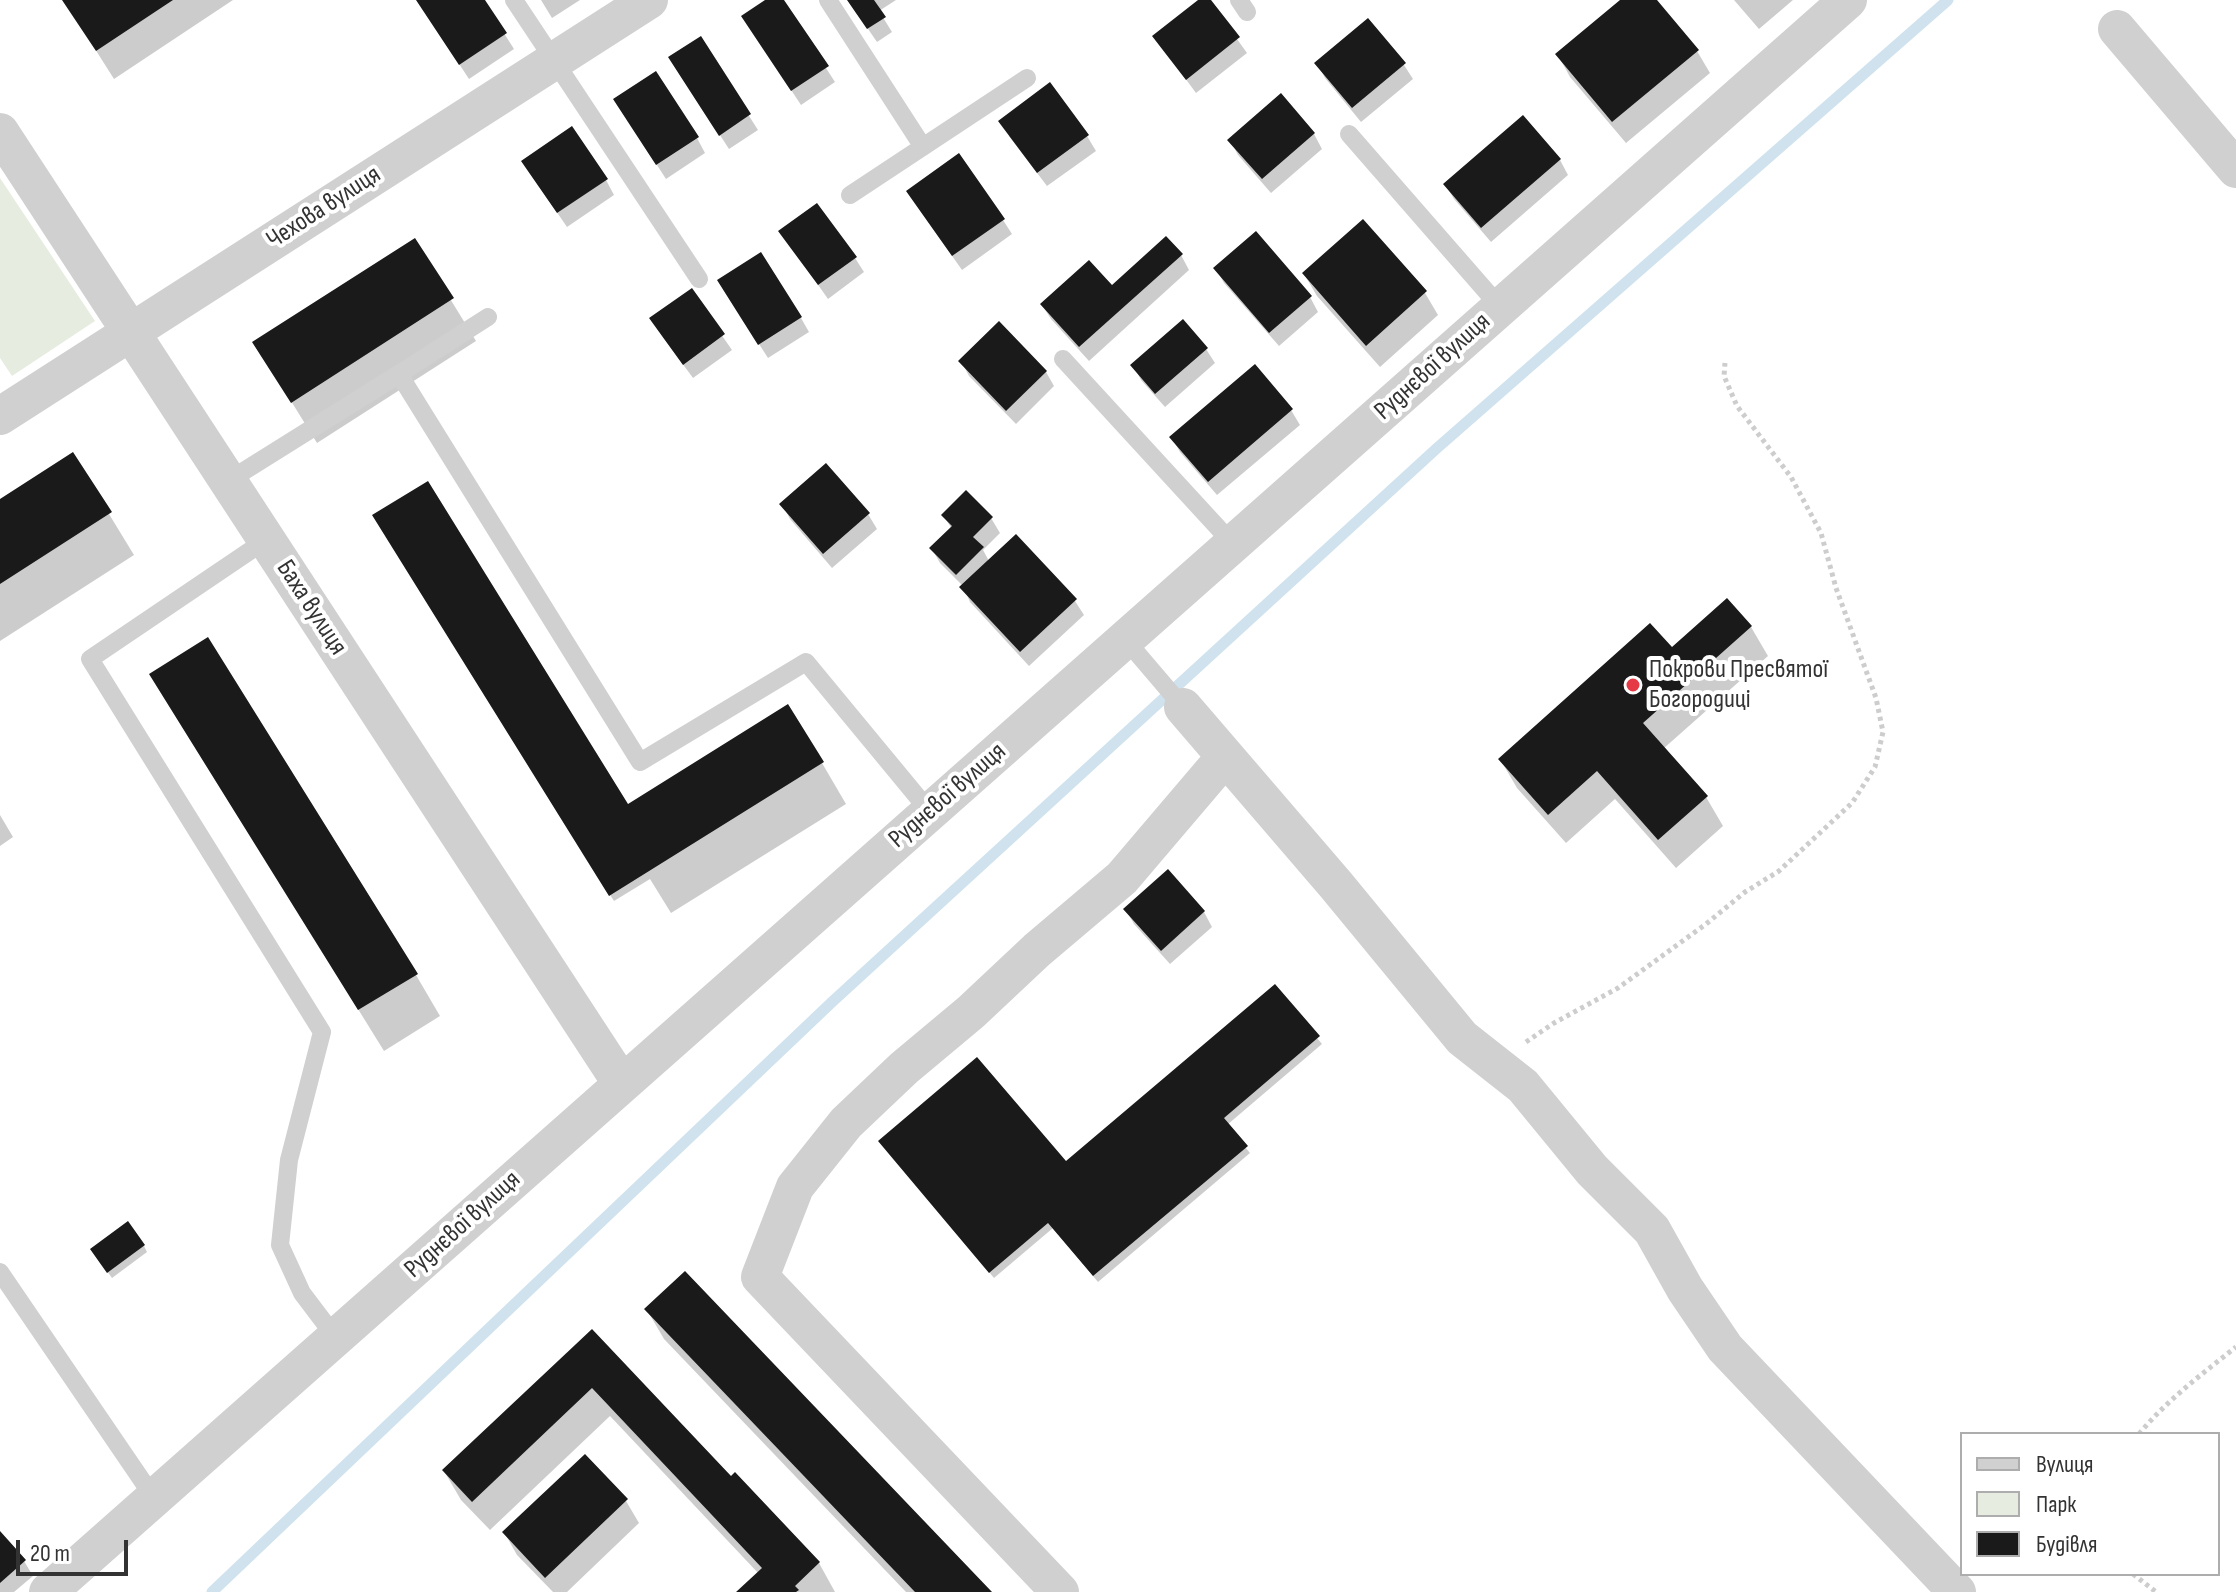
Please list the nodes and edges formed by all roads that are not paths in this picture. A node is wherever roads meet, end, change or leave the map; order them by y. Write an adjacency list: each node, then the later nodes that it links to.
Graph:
1 (514, 0): 6 (lane)
2 (649, 0): 6 (street, Чехова вулиця)
3 (828, 0): 10 (lane)
4 (1848, 0): 14 (street, Руднєвої вулиця)
5 (2117, 29): 11 (street)
6 (553, 61): 13 (lane); 16 (street, Чехова вулиця)
7 (1027, 78): 10 (lane)
8 (0, 132): 16 (street, Баха вулиця)
9 (1349, 134): 14 (lane)
10 (923, 147): 12 (lane)
11 (2236, 169)
12 (850, 195)
13 (699, 279)
14 (1500, 307): 22 (street, Руднєвої вулиця)
15 (488, 317): 18 (lane)
16 (131, 332): 19 (street, Чехова вулиця); 20 (street, Баха вулиця)
17 (1063, 359): 22 (lane)
18 (399, 374): 20 (lane); 26 (lane)
19 (0, 416)
20 (228, 481): 21 (street, Баха вулиця)
21 (266, 540): 27 (street, Баха вулиця); 29 (lane)
22 (1233, 544): 23 (street, Руднєвої вулиця)
23 (1125, 639): 24 (lane); 26 (street, Руднєвої вулиця)
24 (1183, 707): 25 (street)
25 (1225, 757): 32 (street); 33 (street)
26 (930, 812): 27 (street, Руднєвої вулиця)
27 (622, 1084): 29 (street, Руднєвої вулиця)
28 (0, 1272): 30 (lane)
29 (336, 1338): 30 (street, Руднєвої вулиця)
30 (154, 1498): 31 (street, Руднєвої вулиця)
31 (48, 1592)
32 (1060, 1592)
33 (1957, 1592)

